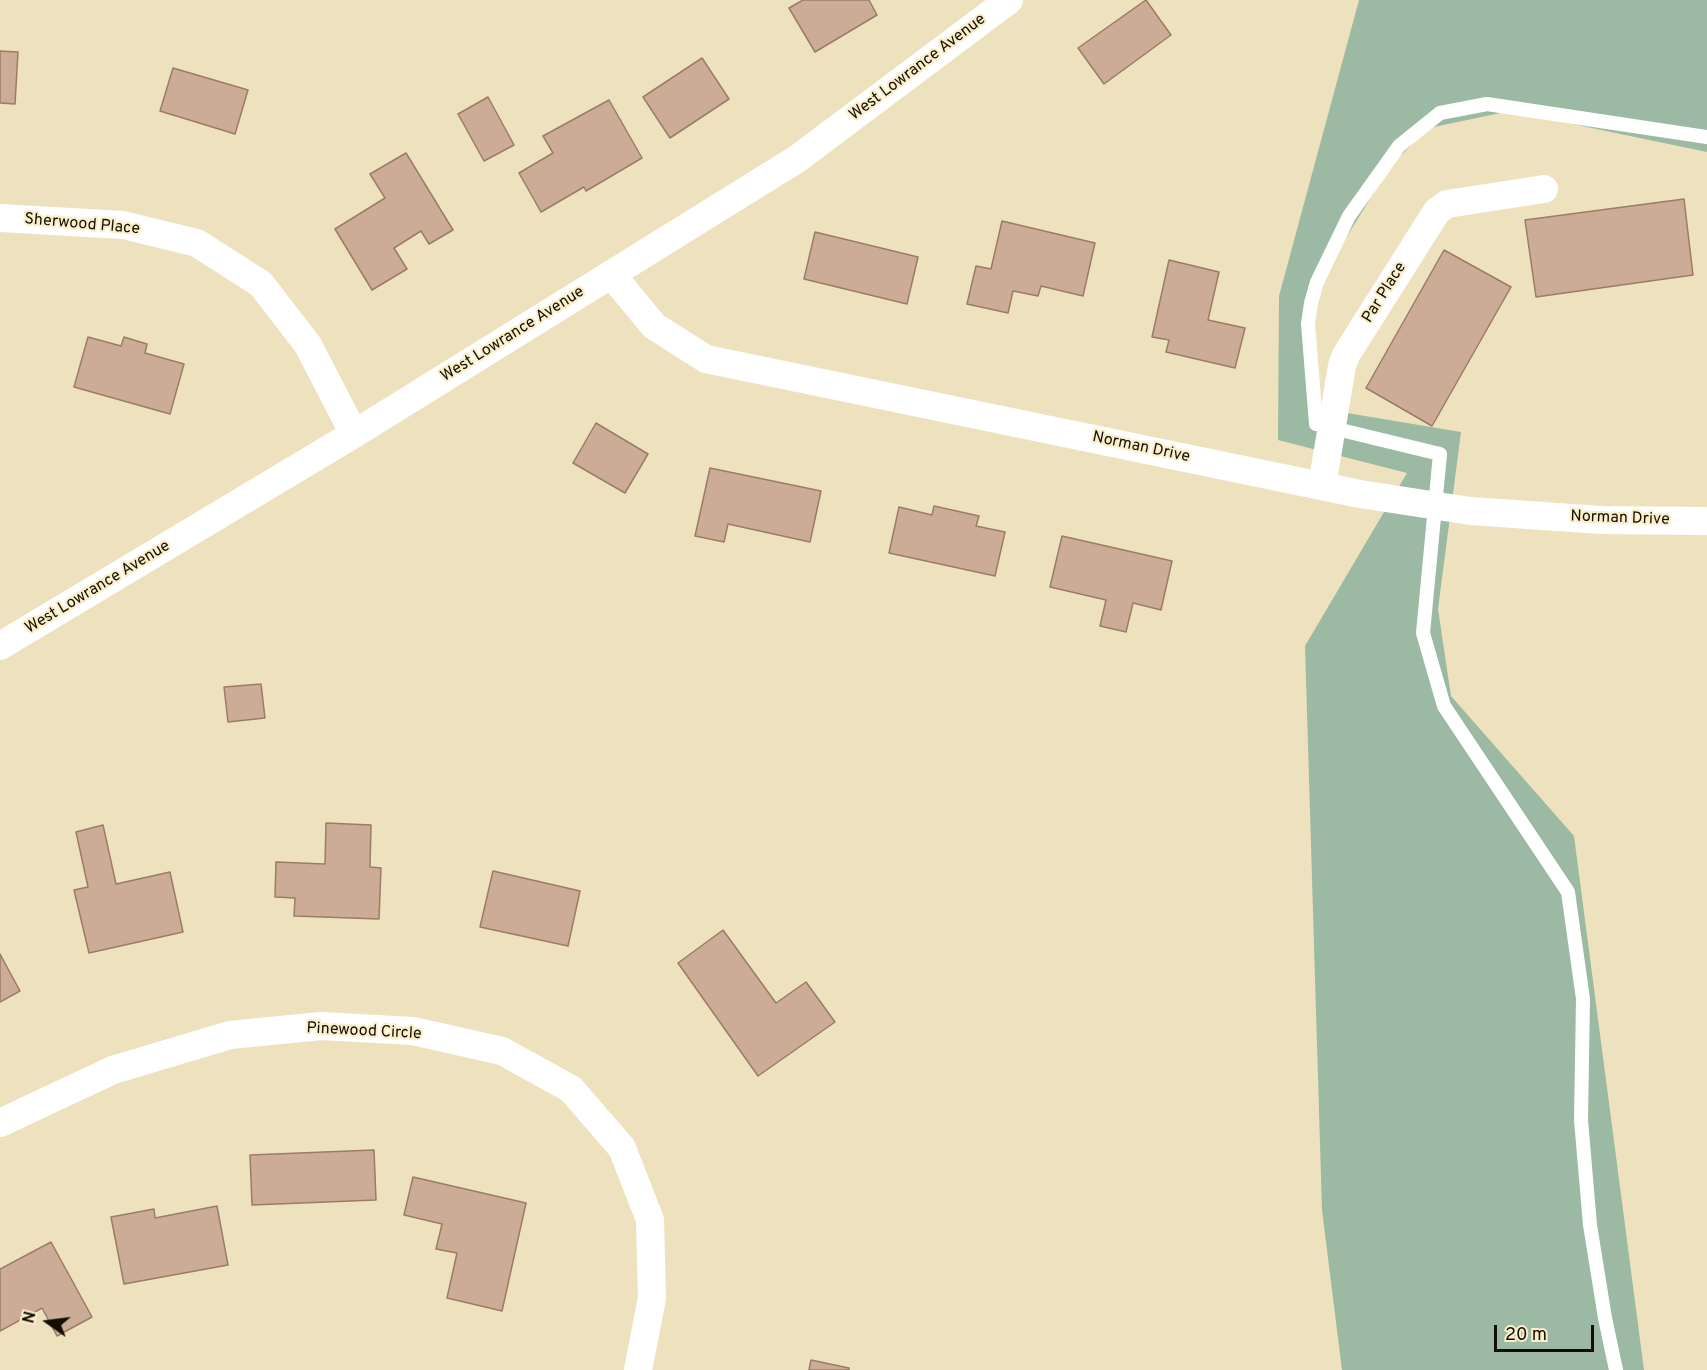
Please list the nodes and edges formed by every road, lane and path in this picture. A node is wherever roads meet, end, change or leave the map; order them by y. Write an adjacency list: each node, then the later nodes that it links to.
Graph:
1 (1010, 0): 5 (street, West Lowrance Avenue)
2 (1707, 137): 6 (lane)
3 (1544, 189): 6 (street, Par Place)
4 (0, 218): 7 (street, Sherwood Place)
5 (611, 274): 7 (street, West Lowrance Avenue); 8 (street, Norman Drive)
6 (1332, 428): 8 (street, Par Place); 9 (lane)
7 (354, 434): 11 (street, West Lowrance Avenue)
8 (1322, 486): 9 (street, Norman Drive)
9 (1435, 505): 10 (street, Norman Drive); 14 (lane)
10 (1707, 521)
11 (0, 646)
12 (0, 1123): 13 (street, Pinewood Circle)
13 (638, 1370)
14 (1617, 1370)

